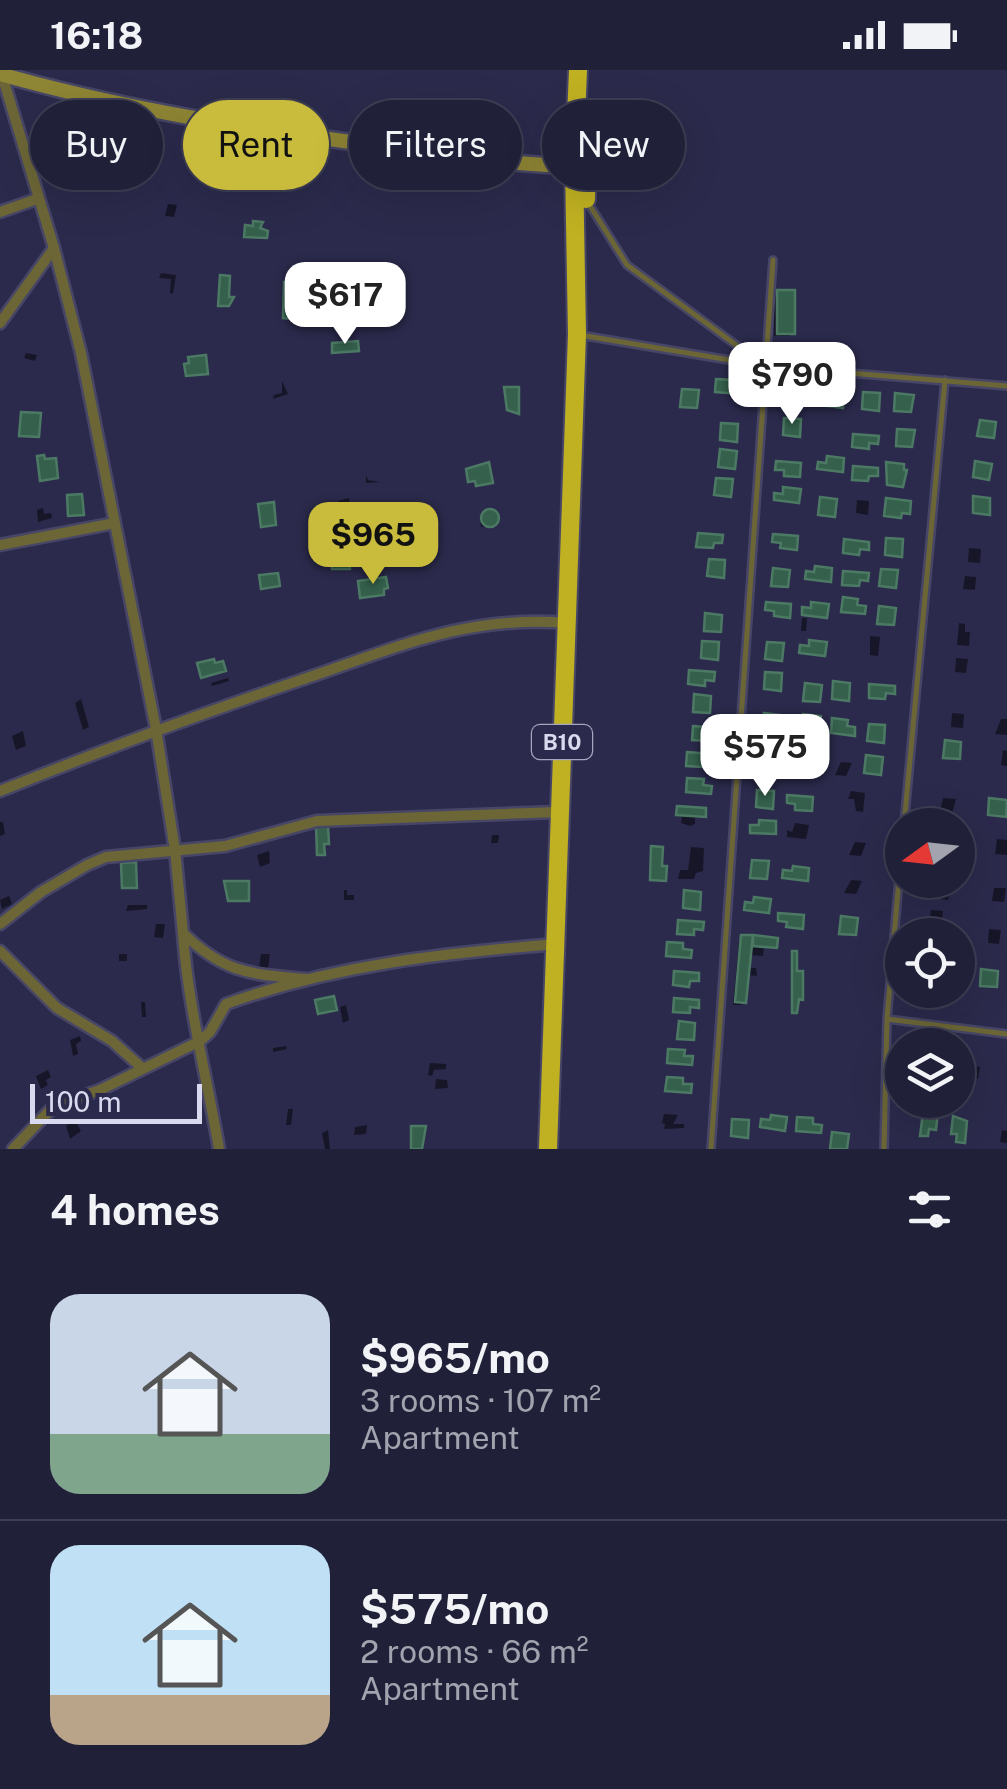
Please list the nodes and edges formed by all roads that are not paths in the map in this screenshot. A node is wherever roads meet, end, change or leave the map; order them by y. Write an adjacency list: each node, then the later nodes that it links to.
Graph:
1 (578, 70): 4 (highway, B10)
2 (590, 70): 5 (highway, B10)
3 (1, 74): 6 (street); 9 (street)
4 (579, 100)
5 (587, 100)
6 (542, 165)
7 (579, 190): 15 (highway, B10)
8 (584, 190): 10 (highway, B10)
9 (37, 199): 11 (street); 12 (street)
10 (586, 199): 15 (highway, B10); 16 (lane)
11 (0, 212)
12 (54, 248): 14 (street); 19 (street)
13 (773, 260): 16 (lane)
14 (0, 322)
15 (576, 334): 16 (lane); 21 (highway, B10)
16 (765, 366): 17 (lane); 40 (lane)
17 (945, 380): 18 (lane); 24 (lane)
18 (1007, 386)
19 (115, 523): 20 (street); 22 (street)
20 (0, 545)
21 (567, 623): 22 (street); 25 (highway, B10)
22 (156, 729): 23 (street); 26 (street)
23 (0, 791)
24 (906, 808)
25 (558, 812): 26 (street); 30 (highway, B10)
26 (175, 850): 28 (street); 29 (street)
27 (897, 898): 33 (lane)
28 (0, 924)
29 (183, 934): 32 (street); 35 (street)
30 (557, 944): 32 (street); 39 (highway, B10)
31 (0, 951): 36 (street)
32 (306, 979): 35 (street)
33 (886, 1019): 34 (lane); 41 (lane)
34 (1007, 1034)
35 (200, 1040): 36 (street); 38 (street)
36 (142, 1067): 37 (street)
37 (14, 1149)
38 (218, 1149)
39 (548, 1149)
40 (711, 1149)
41 (884, 1149)

